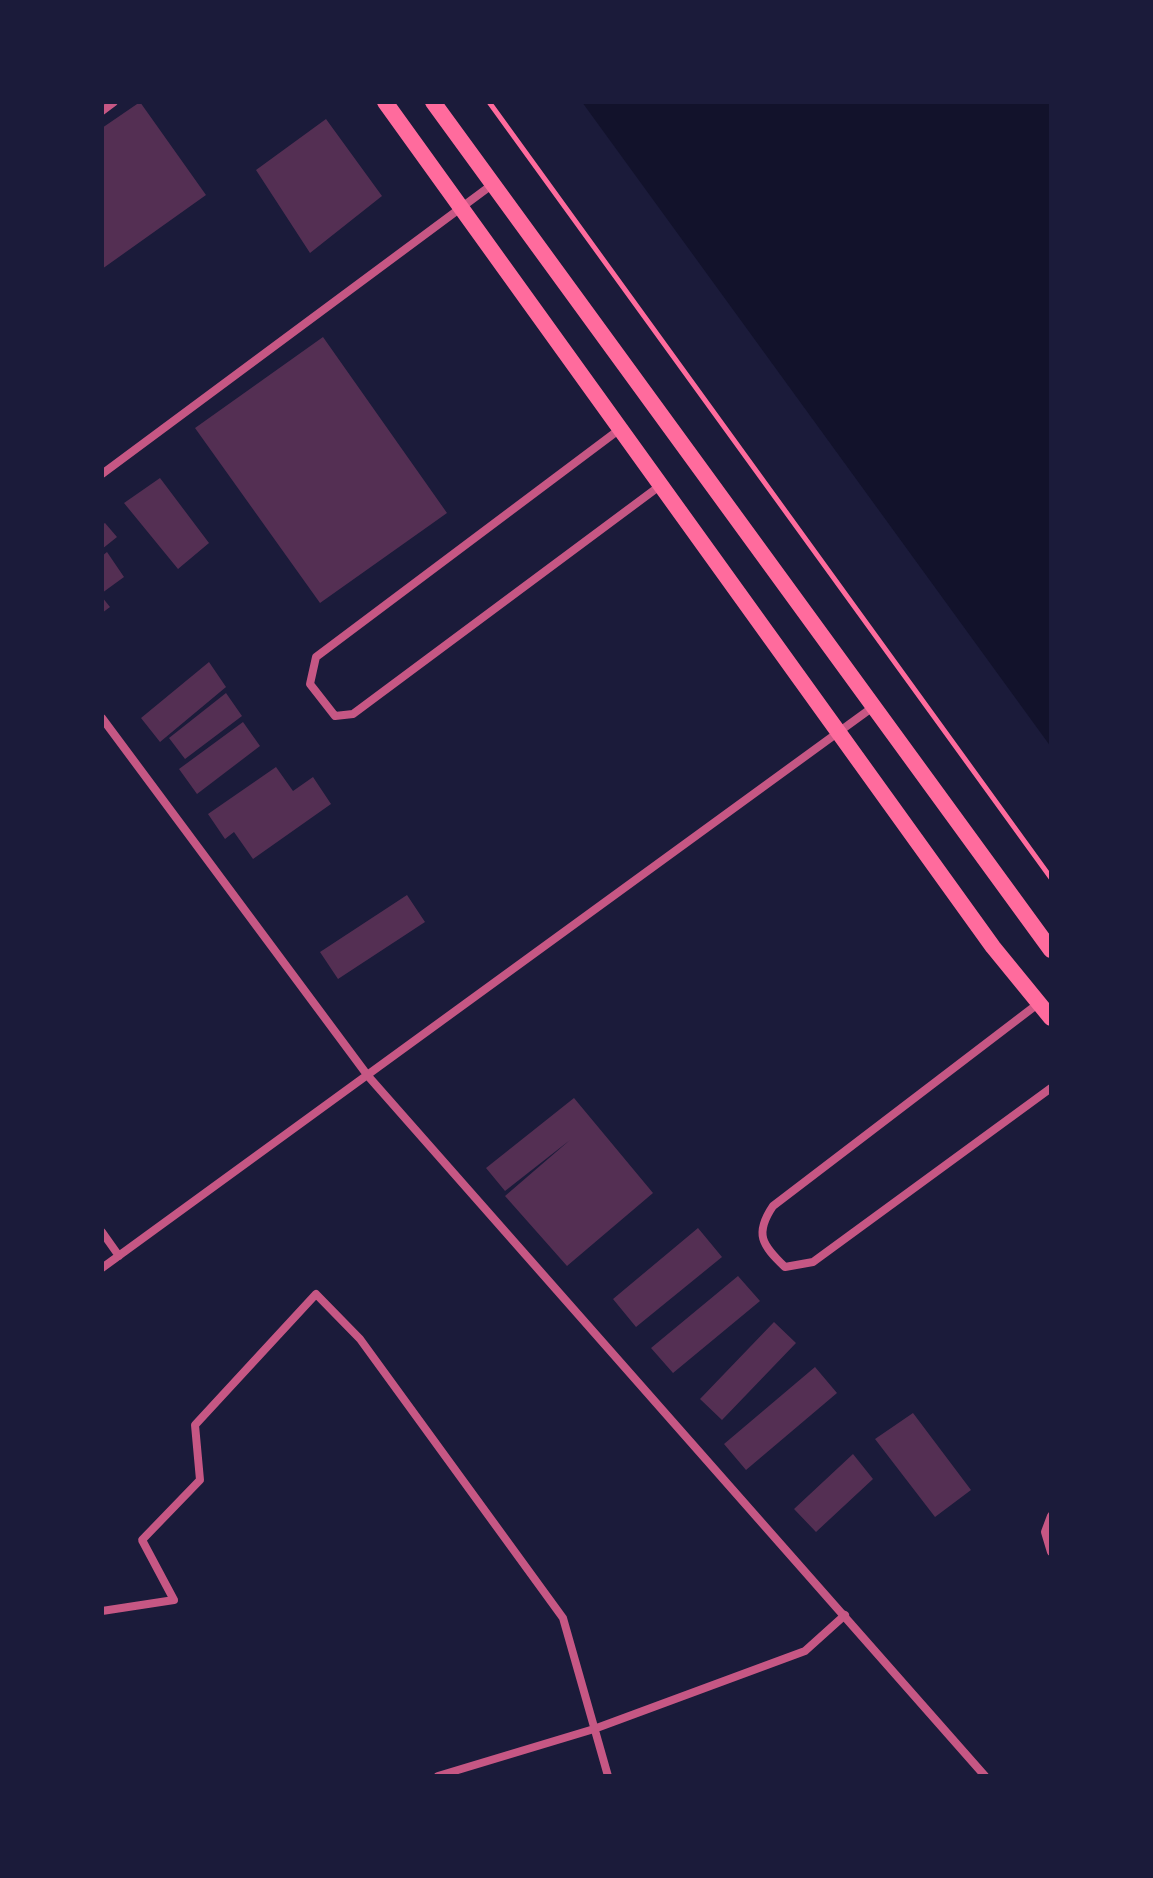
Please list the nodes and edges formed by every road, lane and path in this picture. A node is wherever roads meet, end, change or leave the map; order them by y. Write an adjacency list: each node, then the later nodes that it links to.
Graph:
1 (114, 102): 5 (street)
2 (385, 102): 7 (main road)
3 (433, 102): 6 (main road)
4 (489, 102): 14 (path)
5 (102, 111)
6 (493, 184): 7 (street); 11 (main road)
7 (461, 207): 8 (main road); 9 (street)
8 (620, 429): 10 (main road); 10 (street)
9 (102, 474)
10 (661, 485): 13 (main road)
11 (873, 707): 13 (street); 15 (main road)
12 (102, 718): 18 (street)
13 (839, 732): 16 (main road); 18 (street)
14 (1051, 878)
15 (1051, 950)
16 (1039, 1003): 17 (main road); 19 (street)
17 (1051, 1018)
18 (368, 1076): 21 (street); 26 (street)
19 (1051, 1088)
20 (102, 1232): 21 (street)
21 (119, 1256): 22 (street)
22 (102, 1268)
23 (1051, 1516): 24 (street)
24 (1051, 1552)
25 (102, 1611): 27 (street)
26 (845, 1615): 27 (street); 30 (street)
27 (594, 1729): 28 (street); 29 (street)
28 (438, 1776)
29 (608, 1776)
30 (985, 1776)

